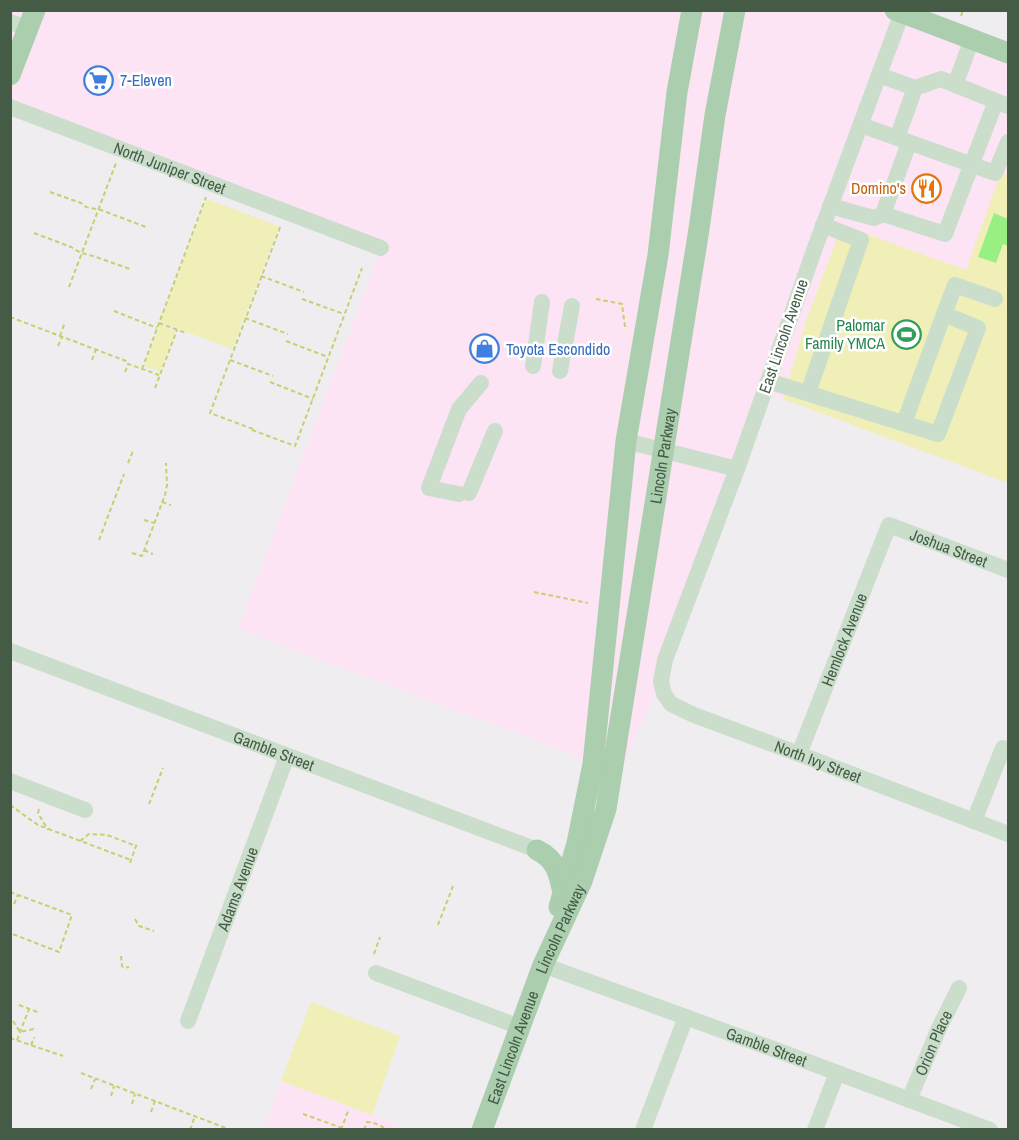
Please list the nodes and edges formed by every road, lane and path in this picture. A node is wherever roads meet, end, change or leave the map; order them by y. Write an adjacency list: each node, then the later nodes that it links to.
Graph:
1 (692, 10): 73 (main road, Lincoln Parkway)
2 (735, 10): 74 (main road, Lincoln Parkway)
3 (900, 11): 5 (main road); 8 (street, East Lincoln Avenue)
4 (22, 26): 7 (main road)
5 (972, 39): 6 (main road); 9 (street)
6 (1008, 53)
7 (10, 75)
8 (879, 75): 10 (street); 13 (street, East Lincoln Avenue)
9 (955, 85): 10 (street); 11 (street)
10 (915, 88): 14 (street)
11 (1002, 104): 17 (street)
12 (10, 107): 27 (street, North Juniper Street)
13 (861, 125): 14 (street); 20 (street, East Lincoln Avenue)
14 (903, 140): 17 (street); 22 (street)
15 (1008, 142): 17 (street)
16 (116, 163): 21 (path)
17 (971, 165): 22 (street)
18 (50, 192): 21 (path)
19 (206, 197): 45 (path)
20 (830, 206): 22 (street); 24 (street, East Lincoln Avenue)
21 (98, 210): 25 (path); 28 (path)
22 (883, 214)
23 (281, 225): 31 (path)
24 (823, 225): 65 (street, East Lincoln Avenue); 69 (street)
25 (146, 227)
26 (34, 233): 28 (path)
27 (381, 248)
28 (81, 253): 30 (path); 32 (path)
29 (362, 268): 40 (path)
30 (130, 269)
31 (261, 276): 33 (path); 43 (path)
32 (69, 287)
33 (304, 292)
34 (302, 299): 40 (path)
35 (596, 299): 47 (path)
36 (995, 299): 41 (street)
37 (542, 302): 59 (street)
38 (572, 306): 61 (street)
39 (114, 311): 46 (path)
40 (344, 314): 55 (path)
41 (944, 314): 71 (street); 71 (street)
42 (10, 317): 51 (path)
43 (245, 318): 50 (path); 57 (path)
44 (65, 322): 51 (path)
45 (159, 323): 46 (path); 48 (path)
46 (157, 328): 60 (path)
47 (631, 328)
48 (177, 330): 49 (path); 63 (path)
49 (186, 333)
50 (288, 334)
51 (61, 336): 53 (path); 54 (path)
52 (286, 341): 55 (path)
53 (58, 346)
54 (96, 349): 56 (path); 58 (path)
55 (328, 357): 70 (path)
56 (92, 360)
57 (230, 360): 64 (path); 70 (path)
58 (128, 364): 60 (path); 62 (path)
59 (533, 366)
60 (142, 369): 63 (path)
61 (560, 371)
62 (125, 372)
63 (160, 375): 68 (path)
64 (273, 376)
65 (768, 381): 69 (street); 78 (street, East Lincoln Avenue)
66 (270, 382): 70 (path)
67 (481, 382): 72 (street)
68 (155, 388)
69 (808, 393): 71 (street)
70 (313, 399)
71 (904, 423)
72 (495, 431)
73 (626, 441): 74 (street); 110 (main road, Lincoln Parkway)
74 (663, 450): 78 (street); 120 (main road, Lincoln Parkway)
75 (133, 451): 76 (path)
76 (128, 463)
77 (166, 463): 80 (path)
78 (736, 469): 93 (street, East Lincoln Avenue)
79 (124, 474): 85 (path)
80 (162, 502): 81 (path); 83 (path)
81 (171, 505)
82 (144, 520): 83 (path)
83 (154, 523): 86 (path)
84 (889, 525): 89 (street, Joshua Street); 95 (street, Hemlock Avenue)
85 (99, 540)
86 (144, 550): 87 (path); 88 (path)
87 (132, 553)
88 (153, 554)
89 (1008, 570)
90 (534, 592): 91 (path)
91 (588, 603)
92 (10, 651): 96 (street, Gamble Street)
93 (665, 660): 95 (street, North Ivy Street)
94 (1003, 748): 103 (street)
95 (800, 754): 103 (street, North Ivy Street)
96 (287, 756): 107 (street, Gamble Street); 129 (street, Adams Avenue)
97 (163, 768): 100 (path)
98 (10, 782): 99 (street)
99 (45, 794): 102 (street); 104 (path)
100 (148, 804)
101 (10, 805): 104 (path)
102 (86, 810)
103 (974, 821): 105 (street, North Ivy Street)
104 (47, 830): 106 (path)
105 (1008, 834)
106 (76, 841): 106 (path)
107 (537, 850): 110 (main road)
108 (453, 886): 114 (path)
109 (10, 892): 111 (path)
110 (563, 893): 120 (main road, Lincoln Parkway)
111 (18, 895): 112 (path); 116 (path)
112 (14, 904)
113 (135, 919): 115 (path)
114 (438, 925)
115 (154, 931)
116 (10, 933)
117 (380, 937): 118 (path)
118 (374, 954)
119 (121, 956): 121 (path)
120 (543, 965): 127 (street, Gamble Street); 130 (main road, East Lincoln Avenue)
121 (129, 967)
122 (376, 973): 130 (street)
123 (959, 988): 145 (street, Orion Place)
124 (19, 1005): 125 (path)
125 (29, 1009): 126 (path); 132 (path)
126 (40, 1013)
127 (686, 1017): 138 (street, Gamble Street); 158 (street)
128 (13, 1021): 132 (path)
129 (188, 1021)
130 (520, 1027): 157 (main road, East Lincoln Avenue)
131 (34, 1029): 132 (path)
132 (20, 1032): 135 (path)
133 (10, 1038): 135 (path)
134 (35, 1038): 136 (path)
135 (16, 1041): 136 (path)
136 (31, 1045): 137 (path)
137 (63, 1056)
138 (837, 1072): 145 (street, Gamble Street); 159 (street)
139 (81, 1073): 140 (path)
140 (95, 1079): 141 (path); 142 (path)
141 (114, 1086): 143 (path); 144 (path)
142 (91, 1089)
143 (135, 1094): 146 (path); 147 (path)
144 (111, 1096)
145 (909, 1100): 160 (street, Gamble Street)
146 (155, 1101): 149 (path); 151 (path)
147 (132, 1104)
148 (348, 1110): 152 (path)
149 (151, 1112)
150 (303, 1114): 152 (path)
151 (195, 1116): 153 (path); 154 (path)
152 (341, 1129)
153 (190, 1130)
154 (231, 1130)
155 (364, 1130): 156 (path)
156 (386, 1130)
157 (482, 1130)
158 (643, 1130)
159 (815, 1130)
160 (990, 1130)

